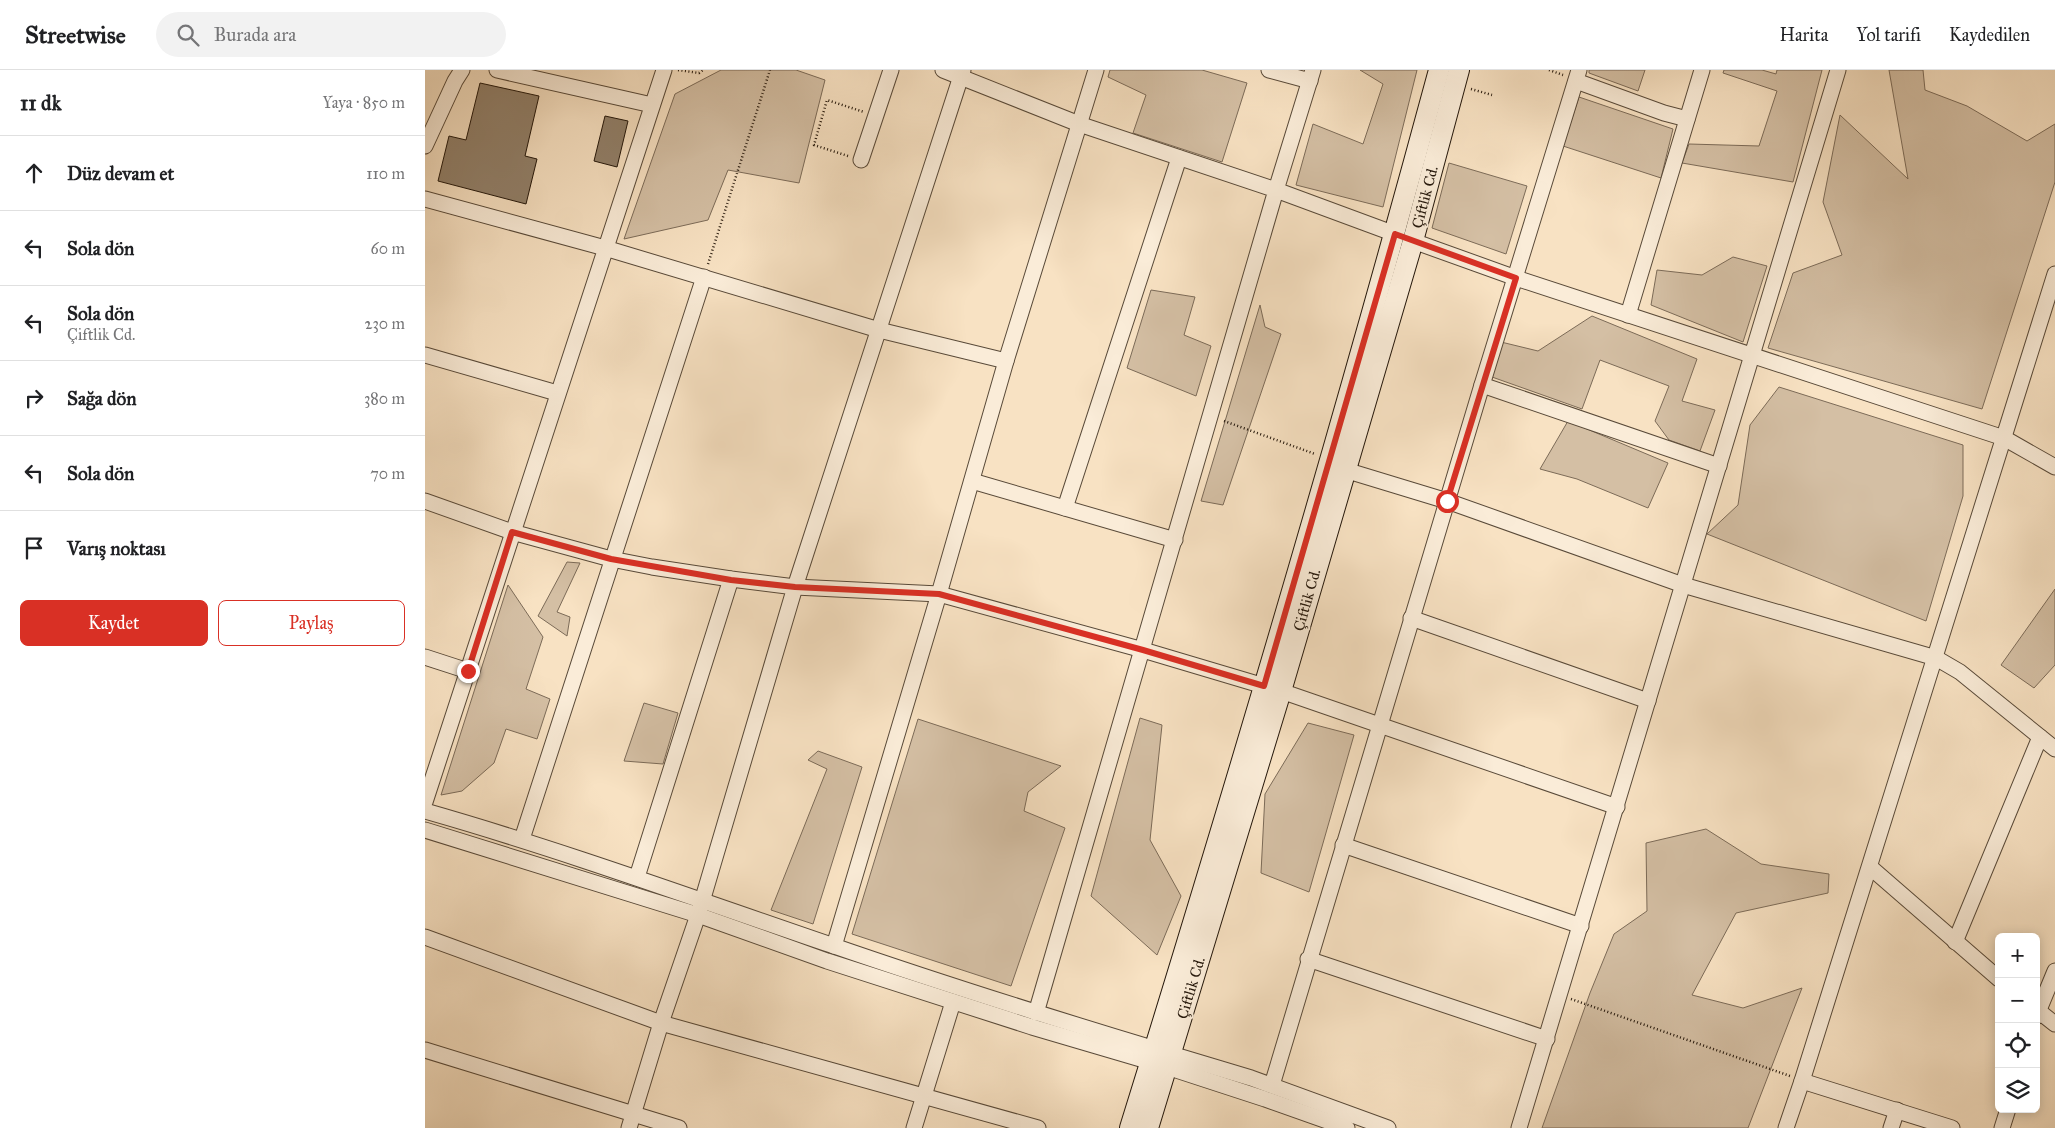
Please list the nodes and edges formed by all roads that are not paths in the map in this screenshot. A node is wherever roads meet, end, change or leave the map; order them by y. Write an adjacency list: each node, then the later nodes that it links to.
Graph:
1 (462, 70): 18 (street)
2 (497, 70): 15 (street)
3 (664, 70): 15 (street)
4 (891, 70): 20 (street)
5 (943, 70): 11 (street)
6 (1096, 70): 17 (street)
7 (1269, 70): 13 (street)
8 (1439, 70): 23 (street, Çiftlik Cd.)
9 (1701, 70): 16 (street)
10 (1837, 70): 31 (street)
11 (962, 74): 17 (street); 29 (street)
12 (1577, 75): 16 (street); 27 (street)
13 (1311, 76): 21 (street)
14 (1457, 77): 23 (street, Çiftlik Cd.)
15 (652, 105): 24 (street)
16 (1687, 119): 28 (street)
17 (1079, 124): 19 (street); 32 (street)
18 (425, 146)
19 (1179, 158): 21 (street); 42 (street)
20 (861, 160)
21 (1276, 190): 23 (street); 44 (street)
22 (425, 199): 24 (street)
23 (1404, 238): 27 (street); 36 (street, Çiftlik Cd.)
24 (605, 248): 26 (street); 34 (street)
25 (2055, 274): 35 (street)
26 (704, 278): 29 (street); 45 (street)
27 (1516, 278): 28 (street); 33 (street)
28 (1628, 315): 31 (street)
29 (879, 330): 32 (street); 48 (street)
30 (425, 355): 34 (street)
31 (1752, 355): 35 (street); 37 (street)
32 (1006, 361): 39 (street)
33 (1482, 384): 37 (street); 41 (street)
34 (557, 393): 43 (street)
35 (2003, 438): 38 (street); 53 (street)
36 (1338, 465): 41 (street); 55 (street, Çiftlik Cd.)
37 (1719, 466): 47 (street)
38 (2055, 467)
39 (971, 481): 42 (street); 49 (street)
40 (425, 501): 43 (street)
41 (1447, 501): 47 (street); 50 (street)
42 (1065, 508): 44 (street)
43 (512, 532): 45 (street); 54 (street)
44 (1175, 540): 51 (street)
45 (611, 559): 46 (street); 64 (street)
46 (731, 580): 48 (street); 67 (street)
47 (1683, 585): 53 (street); 56 (street)
48 (795, 587): 49 (street); 68 (street)
49 (939, 594): 51 (street); 73 (street)
50 (1411, 618): 56 (street); 57 (street)
51 (1143, 650): 55 (street); 79 (street)
52 (425, 657): 54 (street)
53 (1936, 658): 58 (street); 66 (street)
54 (468, 671): 60 (street)
55 (1272, 689): 57 (street); 85 (street, Çiftlik Cd.)
56 (1648, 701): 61 (street)
57 (1379, 725): 61 (street); 65 (street)
58 (2040, 737): 59 (street); 72 (street)
59 (2055, 749)
60 (425, 802)
61 (1617, 807): 70 (street)
62 (425, 811): 64 (street)
63 (425, 830): 69 (street)
64 (522, 839): 67 (street)
65 (1343, 845): 70 (street); 74 (street)
66 (1869, 868): 72 (street); 86 (street)
67 (637, 877): 68 (street)
68 (702, 900): 69 (street); 73 (street)
69 (698, 915): 77 (street); 81 (street)
70 (1581, 926): 83 (street)
71 (425, 937): 81 (street)
72 (1955, 942): 76 (street)
73 (834, 946): 79 (street)
74 (1308, 959): 83 (street); 87 (street)
75 (2055, 971): 78 (street)
76 (1998, 978)
77 (953, 1002): 85 (street); 88 (street)
78 (2040, 1005)
79 (1036, 1013): 85 (street)
80 (2040, 1014): 82 (street)
81 (661, 1023): 88 (street); 91 (street)
82 (2055, 1024)
83 (1547, 1039): 99 (street)
84 (425, 1050): 91 (street)
85 (1161, 1058): 87 (street); 95 (street, Çiftlik Cd.); 96 (street, Çiftlik Cd.); 97 (street)
86 (1802, 1081): 89 (street); 100 (street)
87 (1272, 1085): 98 (street)
88 (924, 1096): 92 (street); 94 (street)
89 (1897, 1110): 101 (street); 102 (street)
90 (2007, 1113): 103 (street)
91 (631, 1121): 93 (street)
92 (1029, 1127)
93 (679, 1128)
94 (914, 1128)
95 (1130, 1128)
96 (1148, 1128)
97 (1347, 1128)
98 (1388, 1128)
99 (1519, 1128)
100 (1786, 1128)
101 (1891, 1128)
102 (1952, 1128)
103 (2002, 1128)

